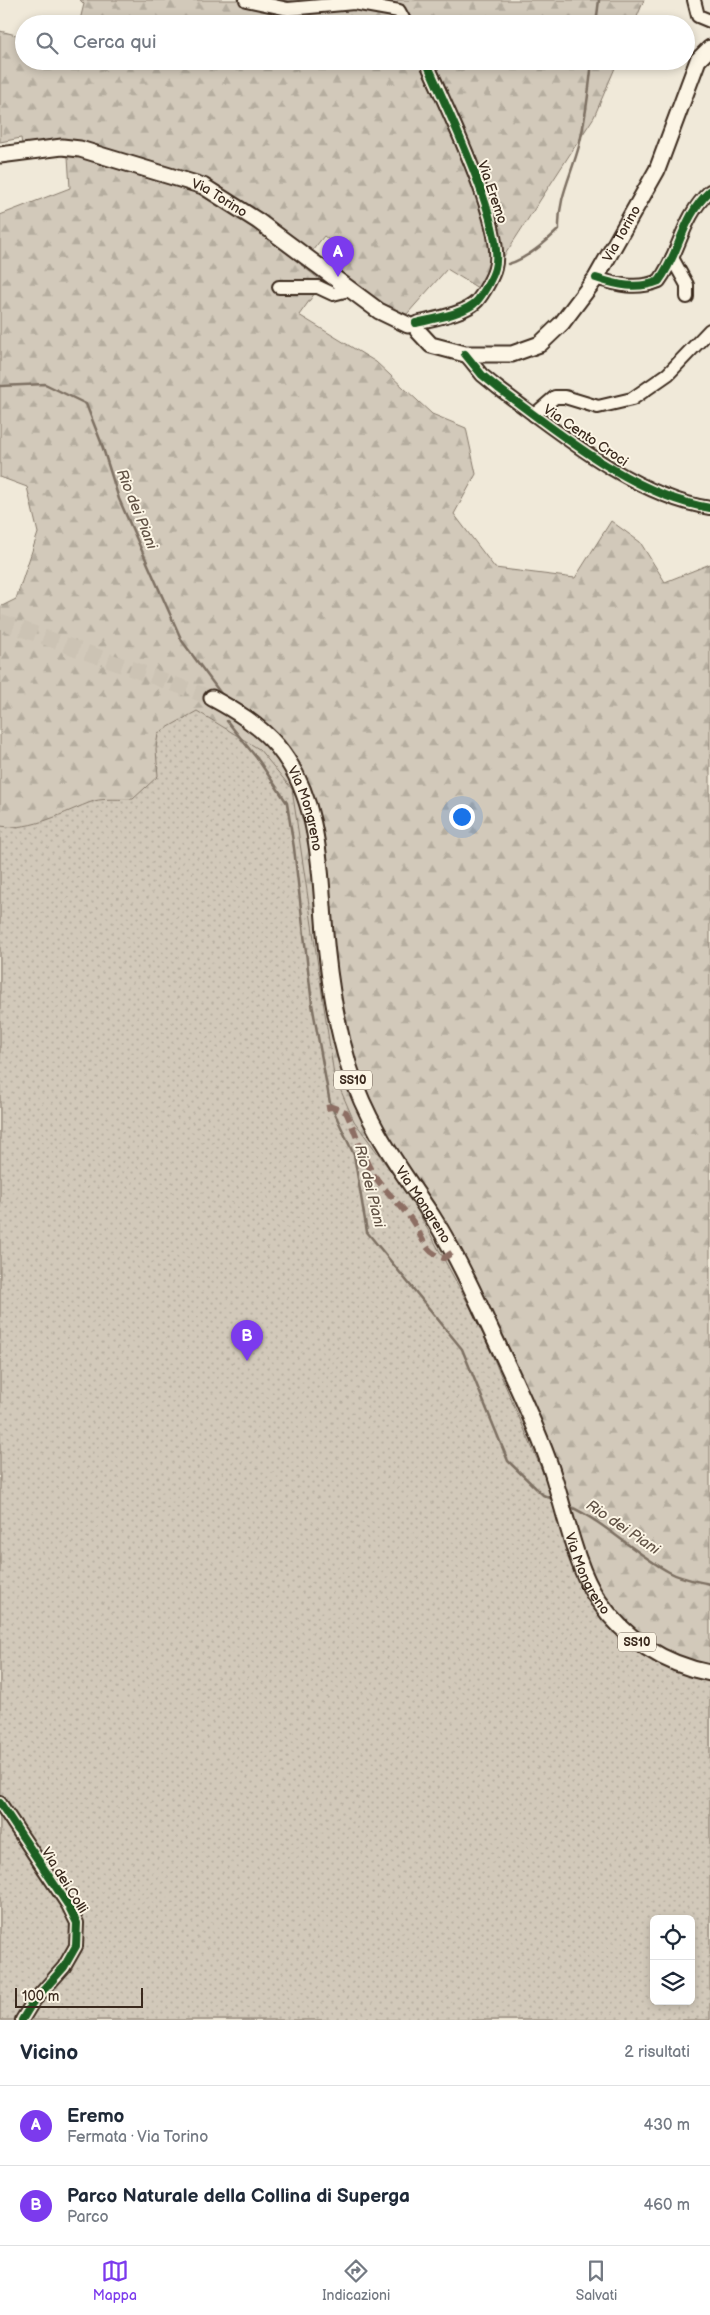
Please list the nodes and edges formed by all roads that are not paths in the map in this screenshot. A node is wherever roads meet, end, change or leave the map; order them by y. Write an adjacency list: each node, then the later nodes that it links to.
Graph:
1 (246, 0): 3 (street)
2 (694, 0): 4 (street)
3 (401, 15)
4 (710, 21)
5 (710, 48): 6 (main road, Via Torino)
6 (695, 68)
7 (430, 70): 16 (street, Via Eremo)
8 (694, 70): 12 (main road, Via Torino)
9 (0, 155): 14 (main road, Via Torino)
10 (710, 191): 11 (street)
11 (672, 258): 12 (street); 15 (street)
12 (596, 278): 18 (main road, Via Torino)
13 (279, 287): 14 (street)
14 (349, 290): 16 (main road, Via Torino)
15 (687, 297)
16 (414, 326): 18 (main road, Via Torino)
17 (710, 330): 19 (street)
18 (465, 354): 19 (street, Via Cento Croci)
19 (534, 415): 20 (street, Via Cento Croci)
20 (710, 508)
21 (212, 698): 22 (main road, Via Mongreno / SS10)
22 (710, 1674)
23 (0, 1803): 24 (street, Via dei Colli)
24 (22, 2020)

